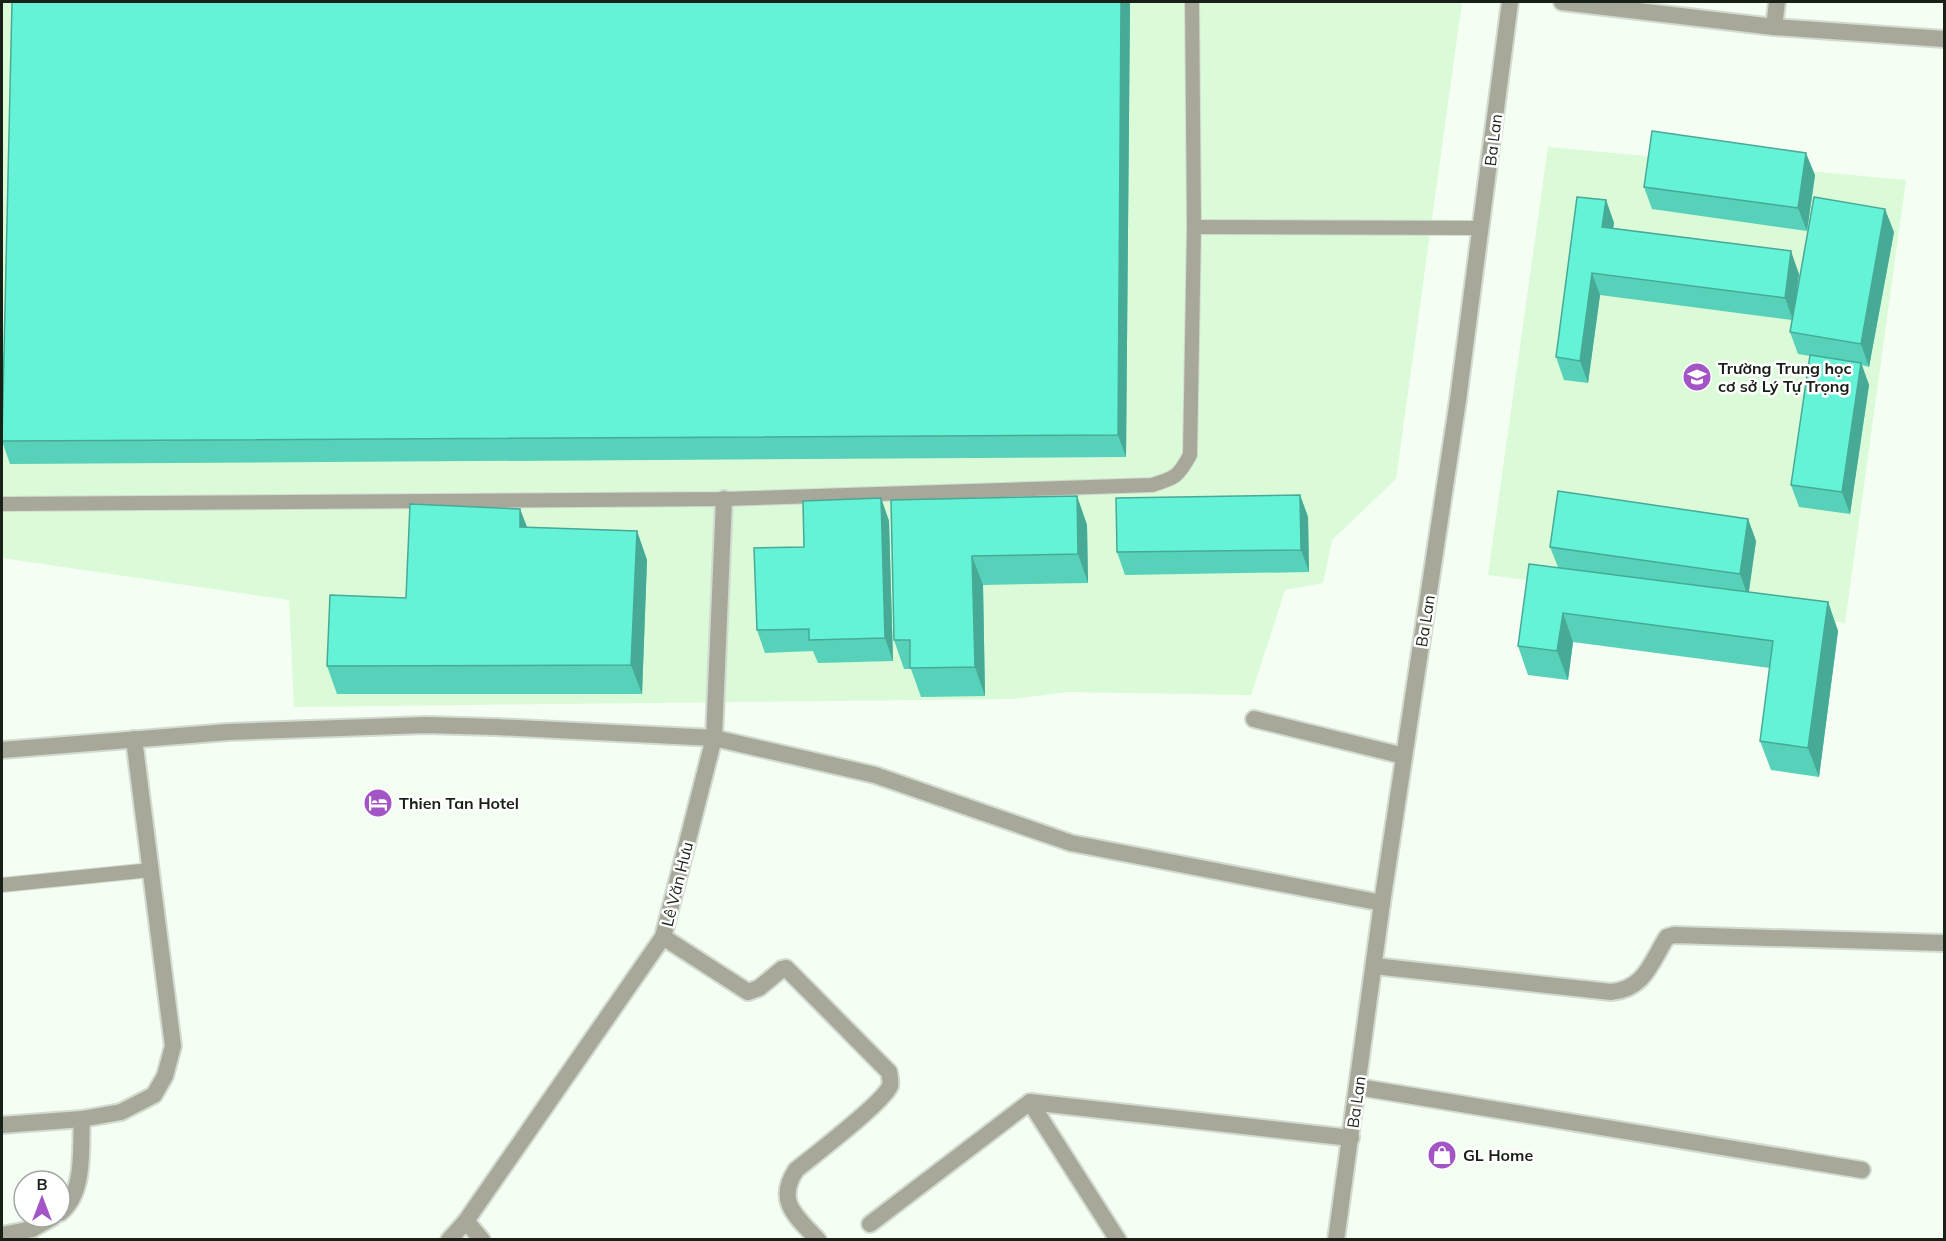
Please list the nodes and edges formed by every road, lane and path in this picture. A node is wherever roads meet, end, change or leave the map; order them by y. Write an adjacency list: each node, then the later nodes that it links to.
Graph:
1 (1192, 2): 7 (lane)
2 (1510, 2): 8 (street, Ba Lan)
3 (1562, 2): 5 (street)
4 (1777, 2): 5 (street)
5 (1774, 27): 6 (street)
6 (1944, 39)
7 (1194, 227): 8 (lane); 9 (lane)
8 (1481, 228): 15 (street, Ba Lan)
9 (724, 499): 10 (lane); 12 (street, Lê Văn Hưu)
10 (2, 504)
11 (1254, 719): 15 (street)
12 (714, 738): 13 (street); 18 (street); 19 (street, Lê Văn Hưu)
13 (134, 740): 14 (street); 16 (street)
14 (2, 750)
15 (1404, 756): 18 (street, Ba Lan)
16 (151, 870): 17 (lane); 24 (street)
17 (2, 885)
18 (1382, 903): 21 (street, Ba Lan)
19 (663, 937): 29 (street, Lê Văn Hưu); 35 (street)
20 (1944, 943): 21 (street)
21 (1374, 966): 22 (street, Ba Lan)
22 (1358, 1087): 26 (street, Ba Lan); 27 (street)
23 (1030, 1102): 26 (street); 30 (street); 36 (street)
24 (82, 1119): 25 (street); 28 (street)
25 (2, 1125)
26 (1351, 1138): 37 (street, Ba Lan)
27 (1862, 1170)
28 (72, 1198)
29 (466, 1221): 33 (street, Lê Văn Hưu); 34 (street)
30 (870, 1224)
31 (32, 1229): 32 (street)
32 (2, 1235)
33 (449, 1239)
34 (482, 1239)
35 (818, 1239)
36 (1118, 1239)
37 (1336, 1239)

